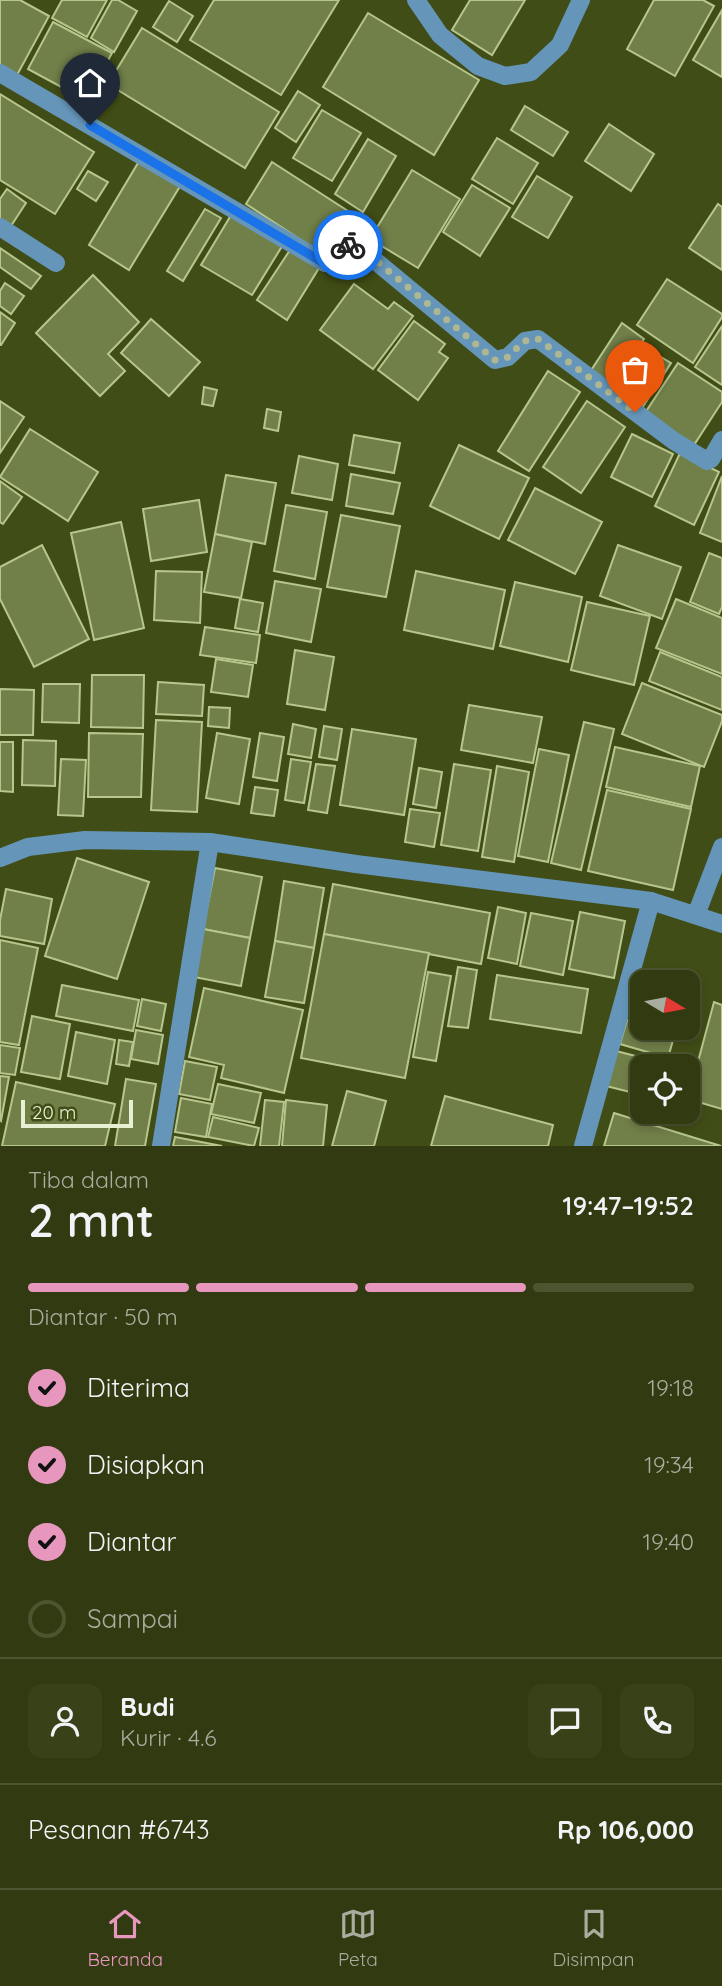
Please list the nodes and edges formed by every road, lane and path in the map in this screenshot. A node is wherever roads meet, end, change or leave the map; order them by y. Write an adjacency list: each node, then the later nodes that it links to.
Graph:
1 (416, 0): 2 (street)
2 (581, 0)
3 (0, 73): 6 (street)
4 (0, 227): 5 (street)
5 (56, 263)
6 (722, 440)
7 (210, 842): 9 (street); 10 (street); 13 (street)
8 (722, 847): 11 (street)
9 (0, 858)
10 (651, 901): 11 (street); 14 (street)
11 (696, 915): 12 (street)
12 (722, 924)
13 (161, 1146)
14 (583, 1146)

